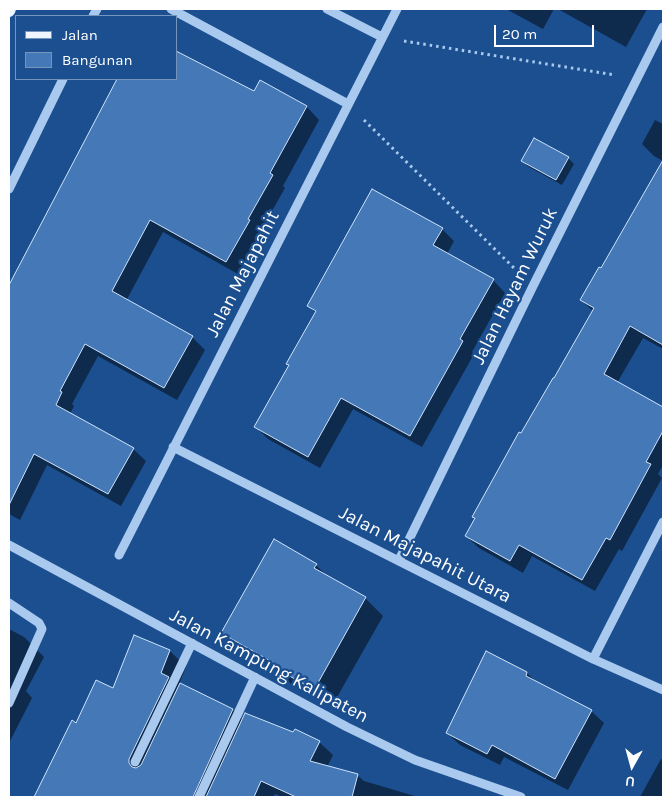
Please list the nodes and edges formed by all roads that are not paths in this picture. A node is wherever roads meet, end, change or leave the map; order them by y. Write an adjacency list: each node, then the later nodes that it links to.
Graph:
1 (171, 9): 7 (street)
2 (327, 9): 5 (street)
3 (397, 9): 5 (street, Jalan Majapahit)
4 (663, 27): 13 (street, Jalan Hayam Wuruk)
5 (382, 37): 7 (street, Jalan Majapahit)
6 (62, 80): 8 (street)
7 (348, 104): 9 (street, Jalan Majapahit)
8 (9, 189)
9 (173, 447): 12 (street, Jalan Majapahit); 13 (street, Jalan Majapahit Utara)
10 (663, 522): 16 (street)
11 (9, 545): 15 (street, Jalan Kampung Kalipaten)
12 (119, 555)
13 (399, 560): 16 (street, Jalan Majapahit Utara)
14 (9, 602): 19 (street)
15 (192, 643): 17 (street, Jalan Kampung Kalipaten); 20 (street)
16 (593, 659): 18 (street, Jalan Majapahit Utara)
17 (255, 677): 21 (street); 22 (street, Jalan Kampung Kalipaten)
18 (663, 690)
19 (9, 703)
20 (135, 762)
21 (199, 797)
22 (521, 797)

